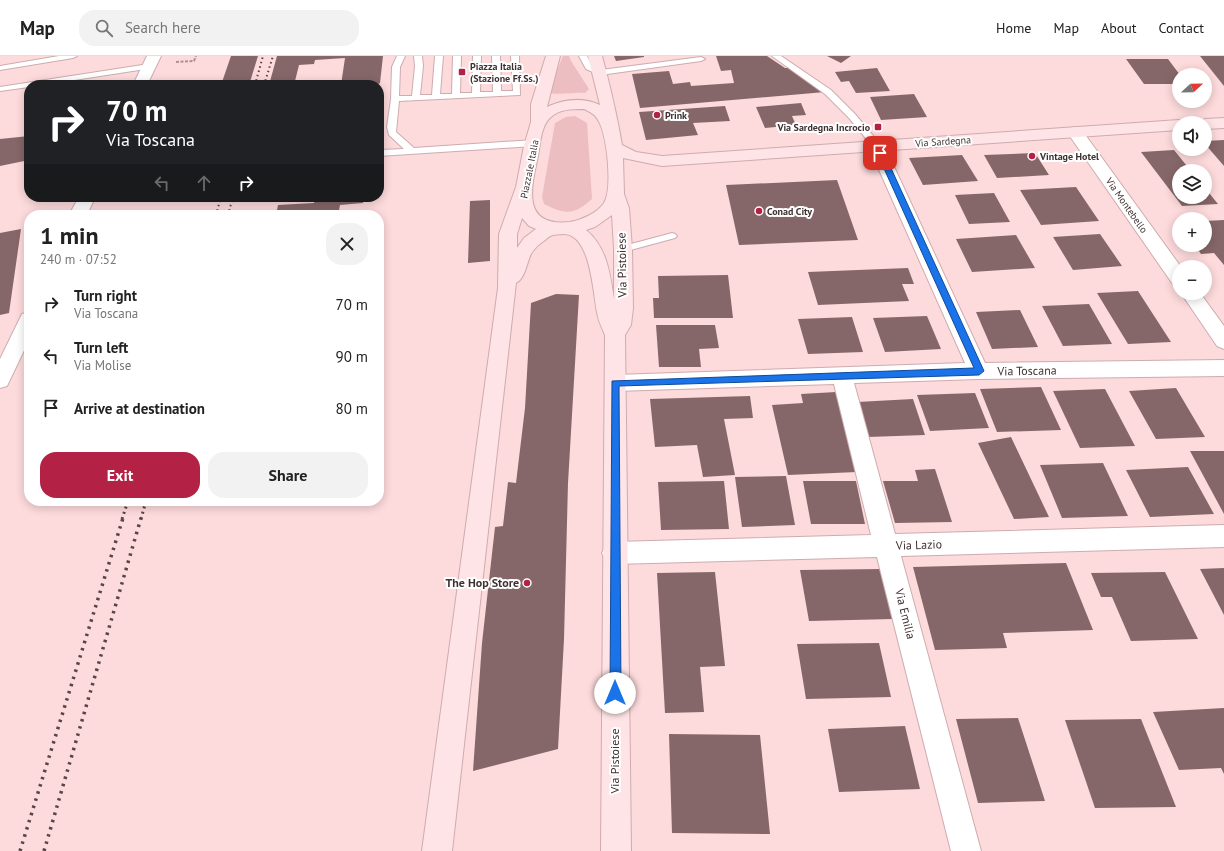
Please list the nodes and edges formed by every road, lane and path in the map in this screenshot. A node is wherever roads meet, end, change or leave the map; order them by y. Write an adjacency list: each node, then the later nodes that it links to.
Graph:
1 (73, 56): 17 (lane)
2 (196, 56): 16 (path)
3 (401, 56): 28 (lane)
4 (418, 56): 27 (lane)
5 (440, 56): 26 (lane)
6 (457, 56): 25 (lane)
7 (477, 56): 24 (lane)
8 (496, 56): 23 (lane)
9 (515, 56): 23 (lane)
10 (553, 56): 29 (main road, Piazzale Italia)
11 (583, 56): 18 (lane)
12 (595, 56): 18 (main road)
13 (776, 56): 36 (lane)
14 (701, 59): 18 (lane)
15 (151, 61): 19 (lane); 20 (street)
16 (181, 62)
17 (0, 68)
18 (600, 73): 33 (main road)
19 (49, 80)
20 (142, 80)
21 (24, 85): 22 (lane)
22 (0, 89)
23 (497, 94): 24 (lane)
24 (476, 95): 25 (lane)
25 (456, 96): 26 (lane)
26 (436, 97): 27 (lane)
27 (416, 98): 28 (lane)
28 (395, 99): 38 (lane)
29 (539, 122): 33 (main road); 35 (main road, Piazzale Italia)
30 (1224, 122): 31 (main road)
31 (1212, 123)
32 (1172, 125): 34 (main road, Via Sardegna)
33 (610, 126): 37 (main road)
34 (1075, 132): 36 (main road, Via Sardegna); 47 (street, Via Montebello)
35 (534, 143): 38 (lane); 40 (main road, Piazzale Italia)
36 (876, 146): 37 (main road, Via Sardegna); 54 (street)
37 (613, 148): 41 (main road)
38 (412, 151): 39 (lane)
39 (384, 153)
40 (523, 190): 42 (main road, Piazzale Italia); 48 (main road)
41 (616, 194): 43 (main road, Piazzale Italia); 46 (main road, Via Pistoiese)
42 (551, 227): 43 (main road, Piazzale Italia); 48 (main road)
43 (570, 228): 45 (main road, Via Pistoiese)
44 (672, 236): 46 (lane)
45 (588, 242): 46 (main road); 51 (main road, Via Pistoiese)
46 (623, 249): 51 (main road, Via Pistoiese)
47 (1172, 268)
48 (507, 288): 61 (main road)
49 (1195, 300): 52 (street)
50 (24, 330): 56 (street)
51 (615, 335): 57 (main road, Via Pistoiese)
52 (1224, 341)
53 (1224, 368): 54 (street, Via Toscana)
54 (979, 371): 55 (street, Via Toscana)
55 (842, 377): 57 (street, Via Toscana); 59 (street, Via Emilia)
56 (0, 380)
57 (615, 383): 60 (main road, Via Pistoiese)
58 (1224, 536): 59 (street, Via Lazio)
59 (888, 546): 60 (street, Via Lazio); 63 (street, Via Emilia)
60 (614, 553): 62 (main road, Via Pistoiese)
61 (437, 851)
62 (616, 851)
63 (966, 851)

